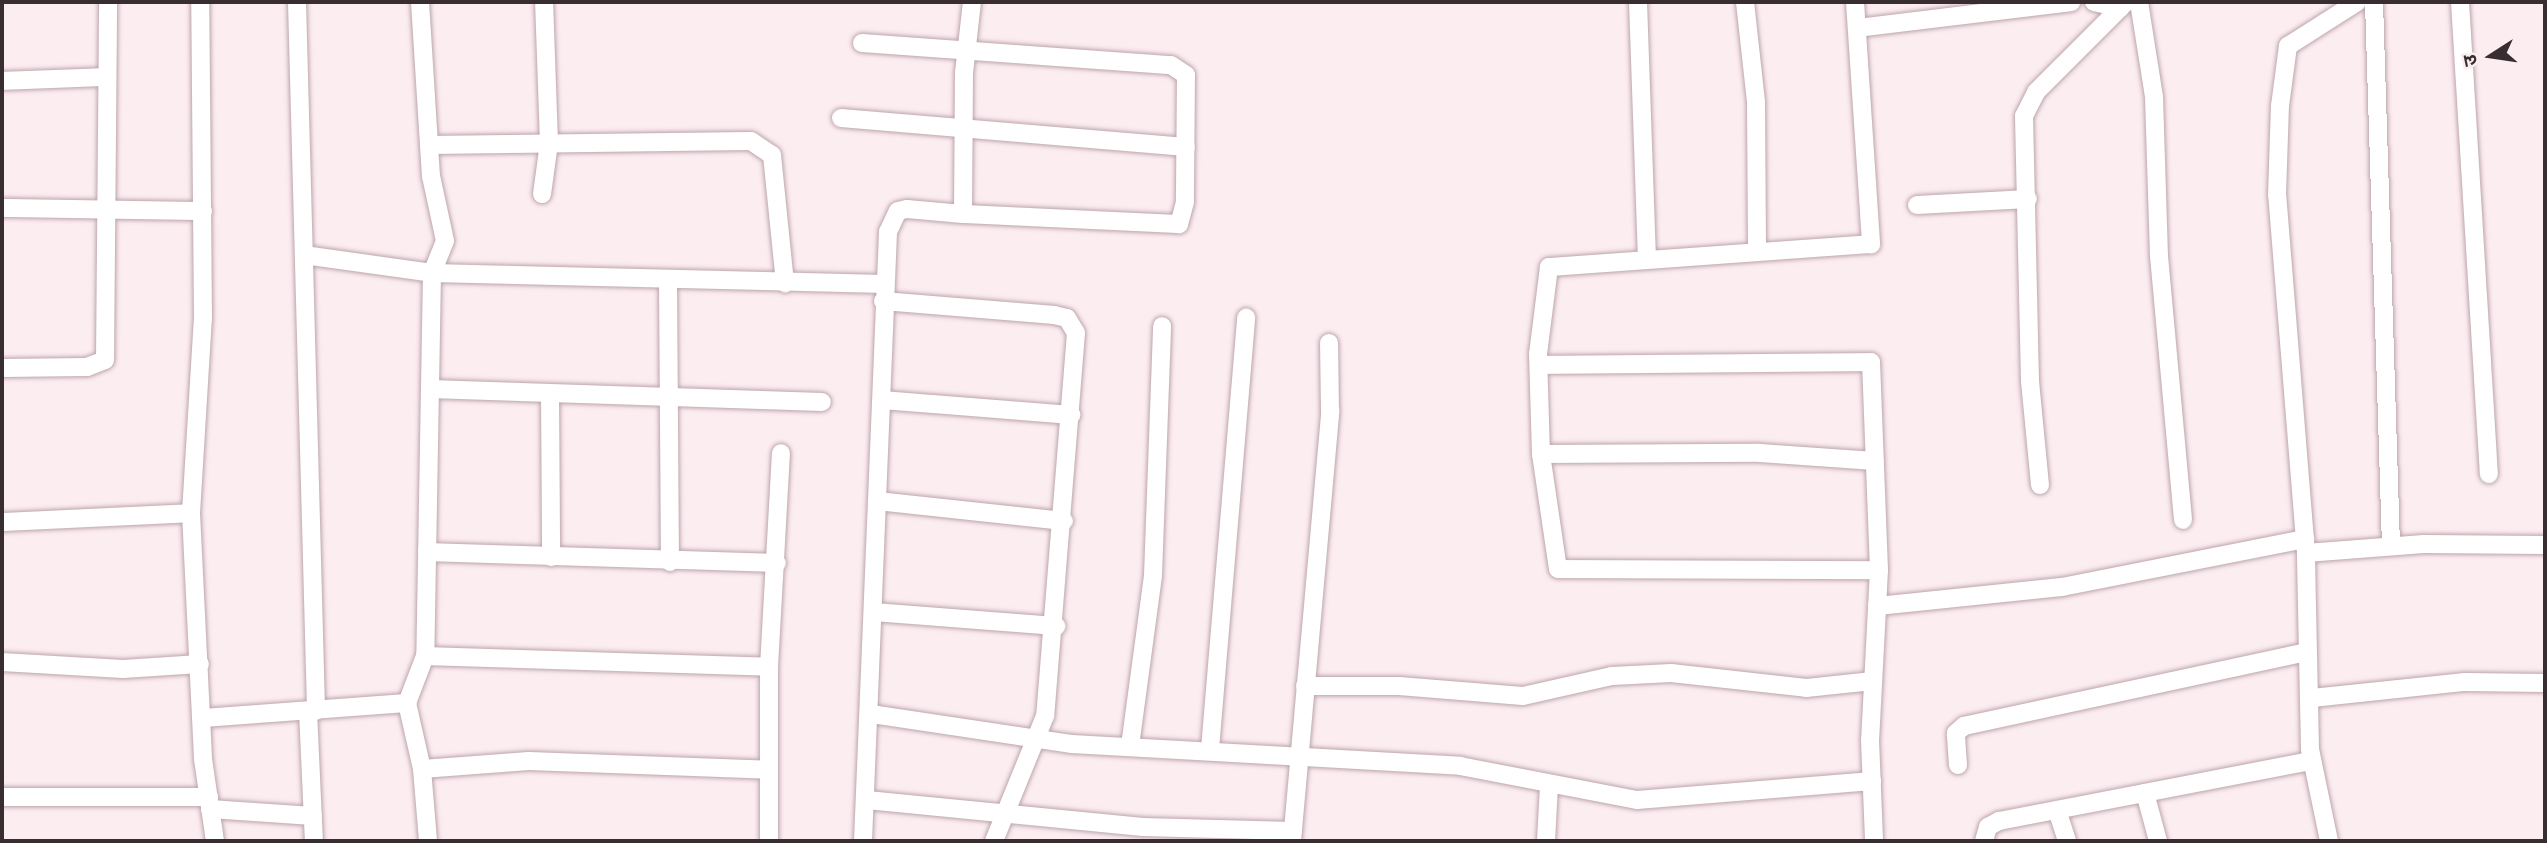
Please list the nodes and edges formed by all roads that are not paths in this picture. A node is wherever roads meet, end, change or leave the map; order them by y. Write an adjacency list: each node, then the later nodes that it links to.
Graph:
1 (108, 2): 20 (street)
2 (200, 2): 32 (street)
3 (297, 2): 35 (street)
4 (420, 2): 25 (street)
5 (544, 2): 24 (street)
6 (972, 2): 19 (street)
7 (1638, 2): 36 (street)
8 (1745, 2): 34 (street)
9 (1855, 2): 17 (street)
10 (2071, 2): 17 (street)
11 (2094, 2): 16 (street)
12 (2139, 2): 59 (street)
13 (2357, 2): 63 (street)
14 (2374, 2): 64 (street)
15 (2460, 2): 55 (street)
16 (2123, 5): 28 (street)
17 (1857, 28): 34 (street)
18 (862, 43): 19 (street)
19 (967, 47): 23 (street); 26 (street)
20 (107, 77): 21 (street); 31 (street)
21 (2, 81)
22 (841, 118): 23 (street)
23 (965, 130): 26 (street); 33 (street)
24 (549, 144): 25 (street); 27 (street); 39 (street)
25 (429, 145): 37 (street)
26 (1186, 147): 33 (street)
27 (542, 194)
28 (2028, 199): 29 (street); 56 (street)
29 (1917, 205)
30 (2, 208): 31 (street)
31 (103, 210): 32 (street); 45 (street)
32 (203, 211): 58 (street)
33 (963, 214): 40 (street)
34 (1757, 251): 36 (street)
35 (304, 255): 37 (street); 83 (street)
36 (1647, 259): 44 (street)
37 (432, 272): 38 (street); 46 (street)
38 (668, 279): 39 (street); 48 (street)
39 (785, 283): 40 (street)
40 (884, 293): 49 (street); 51 (street)
41 (1246, 318): 88 (street)
42 (1163, 326): 87 (street)
43 (1329, 343): 80 (street)
44 (1539, 366): 53 (street); 54 (street)
45 (2, 368)
46 (430, 389): 47 (street); 65 (street)
47 (551, 394): 48 (street); 66 (street)
48 (669, 399): 50 (street); 67 (street)
49 (882, 400): 51 (street); 57 (street)
50 (822, 402)
51 (1071, 415): 60 (street)
52 (781, 453): 68 (street)
53 (1541, 454): 54 (street); 69 (street)
54 (1875, 461): 69 (street)
55 (2489, 474)
56 (2040, 485)
57 (877, 501): 60 (street); 71 (street)
58 (191, 513): 61 (street); 76 (street)
59 (2183, 520)
60 (1064, 521): 72 (street)
61 (2, 522)
62 (2545, 545): 64 (street)
63 (2305, 546): 64 (street); 70 (street); 73 (street)
64 (2391, 546)
65 (427, 552): 66 (street); 74 (street)
66 (551, 557): 67 (street)
67 (670, 562): 68 (street)
68 (777, 563): 77 (street)
69 (1879, 570): 70 (street)
70 (1877, 606): 78 (street)
71 (873, 612): 72 (street); 84 (street)
72 (1056, 626): 86 (street)
73 (2307, 652): 81 (street); 91 (street)
74 (425, 656): 77 (street); 82 (street)
75 (2, 662): 76 (street)
76 (200, 664): 85 (street)
77 (769, 667): 93 (street)
78 (1873, 681): 80 (street); 94 (street)
79 (2545, 683): 81 (street)
80 (1305, 686): 89 (street)
81 (2312, 698): 90 (street)
82 (407, 703): 83 (street); 92 (street)
83 (312, 711): 85 (street); 102 (street)
84 (871, 714): 86 (street); 98 (street)
85 (202, 718): 99 (street)
86 (1034, 739): 87 (street); 101 (street)
87 (1130, 746): 88 (street)
88 (1210, 749): 89 (street)
89 (1303, 755): 95 (street); 103 (street)
90 (2312, 761): 96 (street); 115 (street)
91 (1958, 765)
92 (422, 769): 93 (street); 106 (street)
93 (769, 770): 107 (street)
94 (1872, 781): 95 (street); 111 (street)
95 (1549, 786): 110 (street)
96 (2145, 793): 100 (street); 114 (street)
97 (2, 797): 99 (street)
98 (867, 800): 101 (street); 108 (street)
99 (210, 803): 102 (street); 104 (street)
100 (2057, 810): 112 (street); 113 (street)
101 (1004, 812): 103 (street); 109 (street)
102 (313, 816): 105 (street)
103 (1292, 836)
104 (215, 841)
105 (314, 841)
106 (428, 841)
107 (769, 841)
108 (863, 841)
109 (994, 841)
110 (1546, 841)
111 (1874, 841)
112 (1984, 841)
113 (2067, 841)
114 (2158, 841)
115 (2329, 841)

